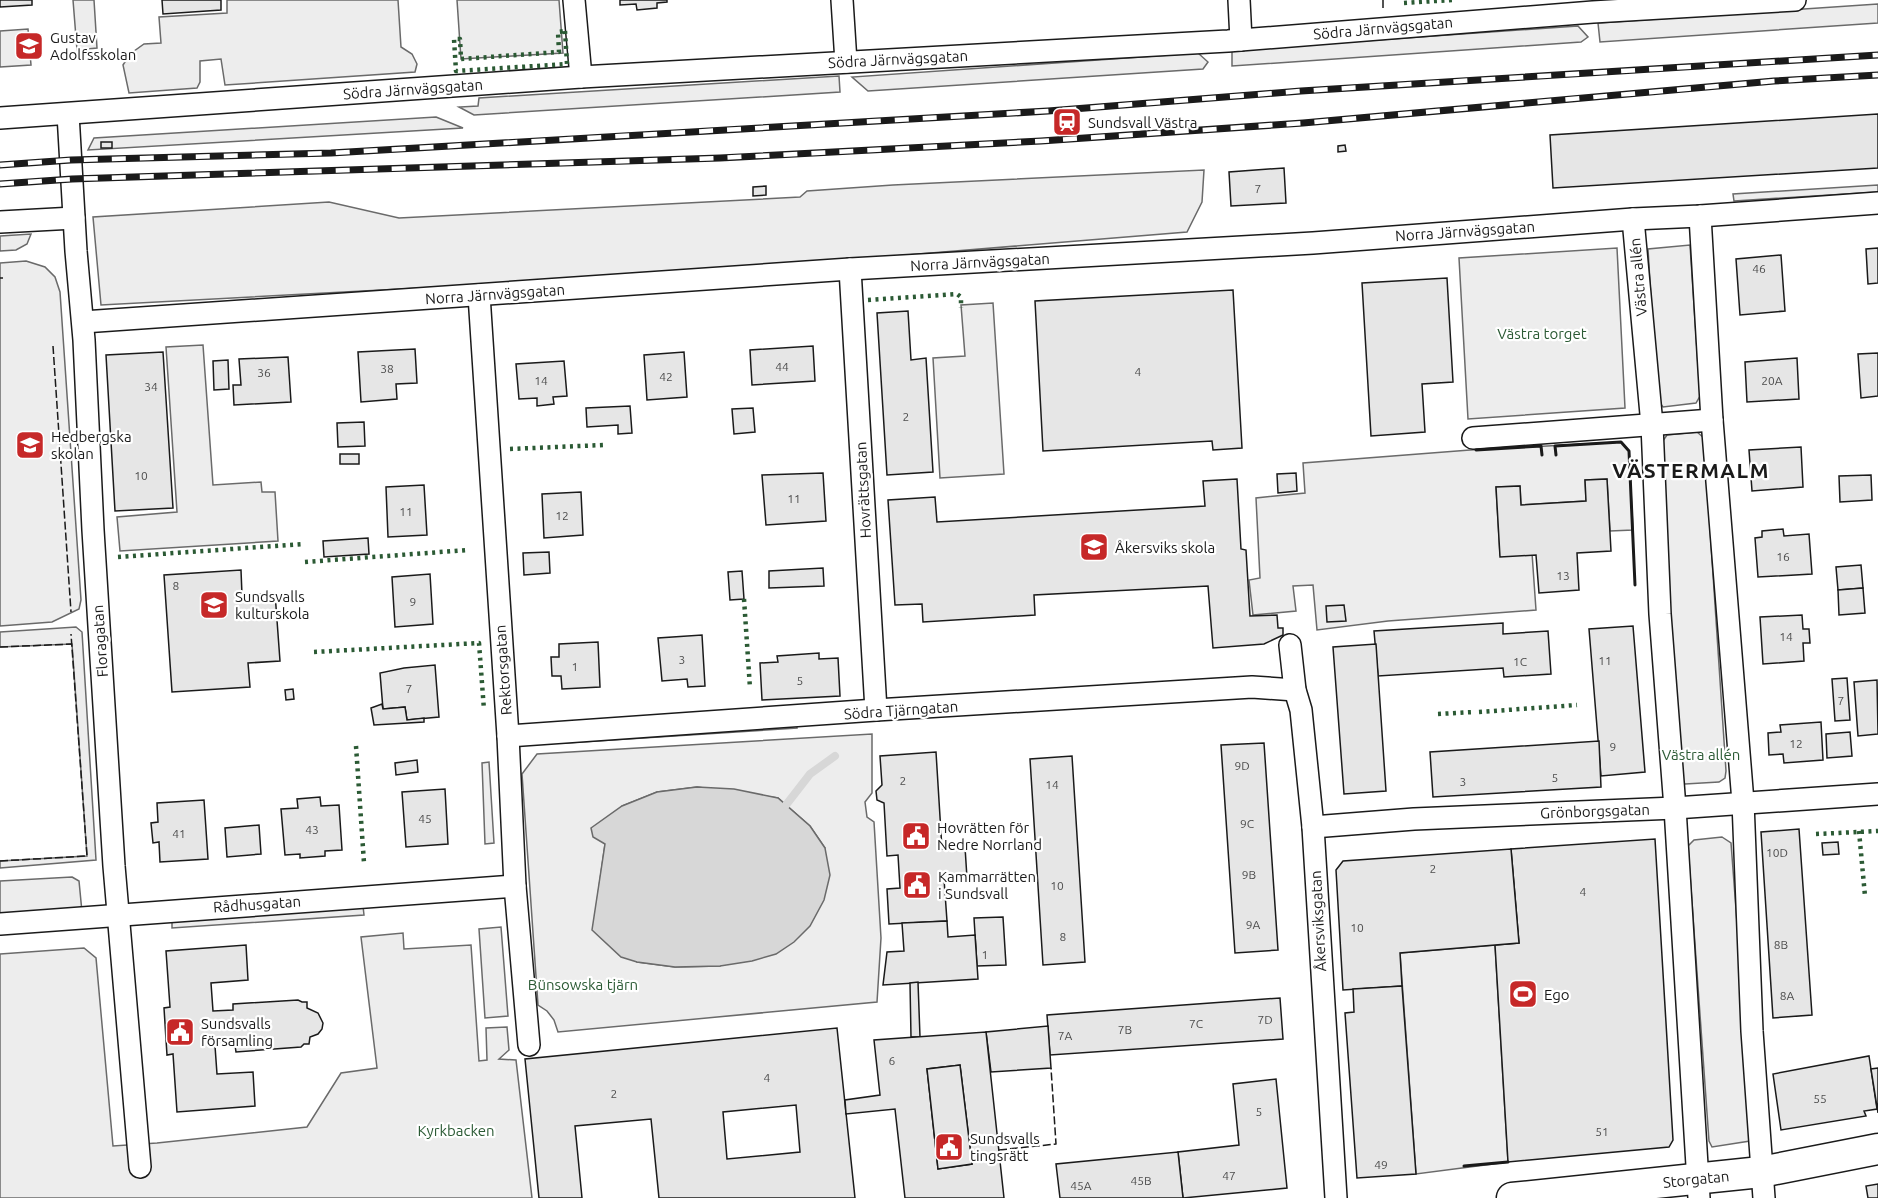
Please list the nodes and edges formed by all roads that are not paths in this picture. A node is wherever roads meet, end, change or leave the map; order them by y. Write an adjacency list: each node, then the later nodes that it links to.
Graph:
1 (574, 0): 9 (street)
2 (842, 0): 8 (street)
3 (1239, 0): 7 (street)
4 (1795, 0): 5 (street, Södra Järnvägsgatan)
5 (1585, 6): 6 (street, Södra Järnvägsgatan)
6 (1509, 9): 7 (street, Södra Järnvägsgatan)
7 (1241, 40): 8 (street, Södra Järnvägsgatan)
8 (846, 62): 9 (street, Södra Järnvägsgatan)
9 (581, 77): 10 (street, Södra Järnvägsgatan)
10 (68, 114): 11 (street, Södra Järnvägsgatan); 14 (street, Floragatan)
11 (0, 118)
12 (1878, 204): 13 (street, Norra Järnvägsgatan)
13 (1700, 216): 15 (street, Norra Järnvägsgatan); 20 (street)
14 (74, 218): 16 (street); 19 (street, Floragatan)
15 (1633, 219): 17 (street, Norra Järnvägsgatan); 21 (street, Västra allén)
16 (0, 222)
17 (850, 270): 18 (street, Norra Järnvägsgatan); 25 (street, Hovrättsgatan)
18 (479, 295): 19 (street, Norra Järnvägsgatan); 26 (street, Rektorsgatan)
19 (83, 322): 32 (street, Floragatan)
20 (1712, 420): 21 (street); 28 (street)
21 (1652, 425): 22 (street); 29 (street, Västra allén)
22 (1473, 438)
23 (1290, 645): 24 (street, Åkersviksgatan)
24 (1295, 690): 25 (street, Södra Tjärngatan); 30 (street, Åkersviksgatan)
25 (876, 710): 26 (street, Södra Tjärngatan)
26 (508, 736): 31 (street, Rektorsgatan)
27 (1878, 794): 28 (street, Grönborgsgatan)
28 (1743, 802): 29 (street, Grönborgsgatan); 37 (street)
29 (1675, 808): 30 (street, Grönborgsgatan); 38 (street, Västra allén)
30 (1313, 827): 39 (street, Åkersviksgatan)
31 (515, 886): 32 (street, Rådhusgatan); 34 (street, Rektorsgatan)
32 (118, 914): 33 (street, Rådhusgatan); 36 (street, Floragatan)
33 (0, 924)
34 (529, 1045)
35 (1878, 1149): 37 (street, Storgatan)
36 (140, 1167)
37 (1762, 1185): 38 (street, Storgatan)
38 (1698, 1189): 40 (street, Storgatan)
39 (1336, 1198)
40 (1512, 1198)

